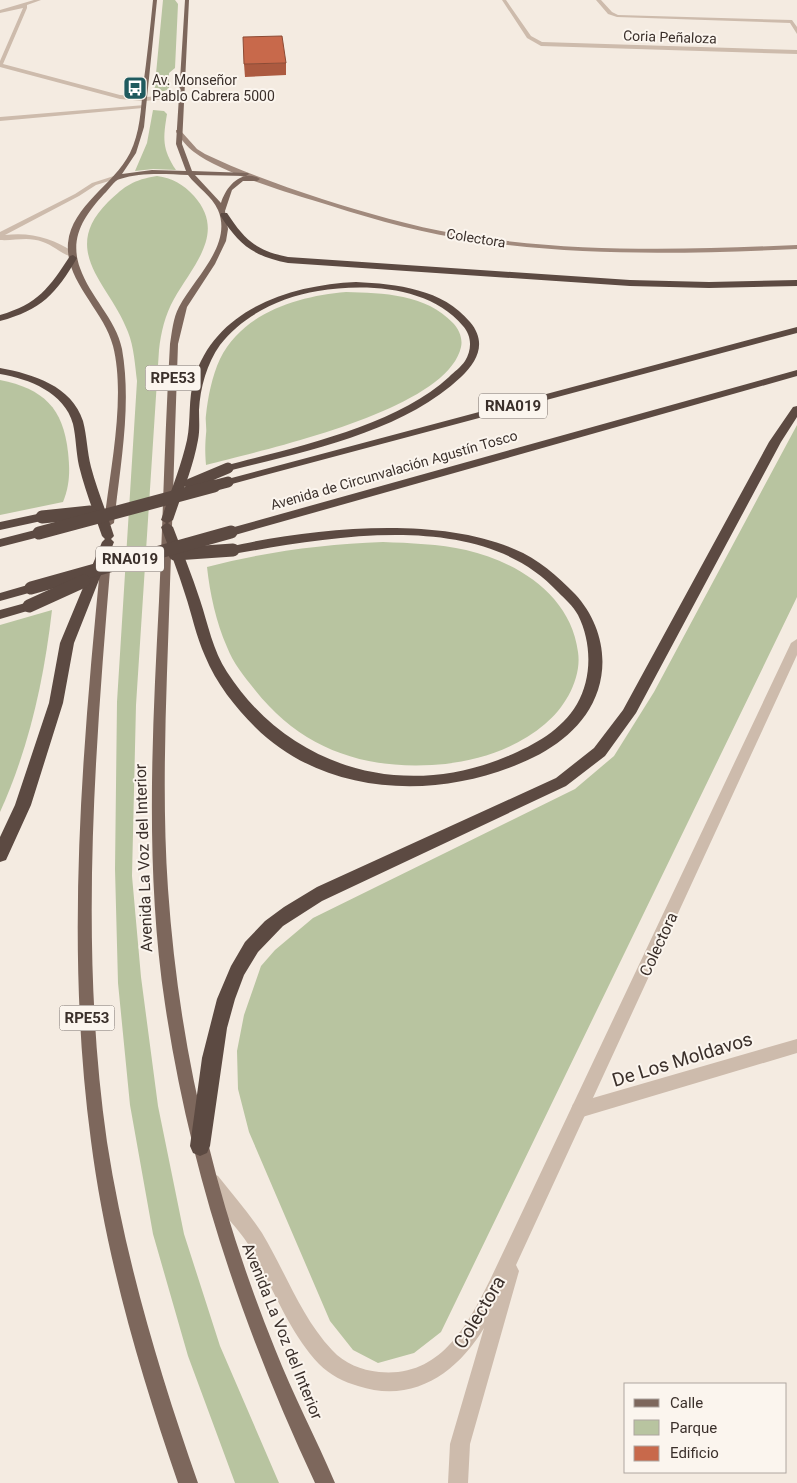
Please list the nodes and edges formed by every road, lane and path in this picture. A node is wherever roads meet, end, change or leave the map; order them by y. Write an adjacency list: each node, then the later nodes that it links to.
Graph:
1 (39, 0): 7 (street)
2 (155, 0): 16 (main road)
3 (181, 0): 8 (main road)
4 (187, 0): 8 (main road)
5 (504, 0): 12 (street, Coria Peñaloza)
6 (598, 0): 10 (street)
7 (24, 5): 9 (street); 13 (street)
8 (187, 8): 15 (main road)
9 (0, 12)
10 (794, 22): 11 (street)
11 (797, 32)
12 (797, 52)
13 (0, 65): 16 (street)
14 (0, 71): 16 (street)
15 (181, 101): 16 (street); 18 (main road)
16 (144, 102): 17 (street); 21 (main road)
17 (0, 119)
18 (178, 131): 19 (main road); 20 (main road, Colectora)
19 (191, 173): 20 (main road); 21 (main road); 23 (main road)
20 (246, 174): 22 (main road, Colectora)
21 (117, 177): 24 (street); 26 (main road)
22 (257, 179): 23 (main road, Avenida La Voz del Interior); 25 (main road, Colectora)
23 (223, 212): 27 (highway); 34 (main road, Avenida La Voz del Interior / RPE53)
24 (0, 237): 26 (street)
25 (797, 246)
26 (73, 257): 28 (highway); 36 (main road, RPE53)
27 (797, 283)
28 (0, 318)
29 (797, 330): 33 (highway, Avenida de Circunvalación Agustín Tosco / RNA019, bridge)
30 (0, 371): 36 (highway)
31 (797, 373): 38 (highway, Avenida de Circunvalación Agustín Tosco / RNA019, bridge)
32 (797, 409): 45 (highway)
33 (137, 506): 34 (highway, bridge); 35 (highway, bridge); 37 (highway, Avenida de Circunvalación Agustín Tosco / RNA019, bridge)
34 (167, 523): 38 (highway, bridge); 45 (main road, Avenida La Voz del Interior / RPE53)
35 (0, 526)
36 (108, 539): 42 (highway); 48 (main road, RPE53)
37 (0, 544)
38 (134, 558): 39 (highway, Avenida de Circunvalación Agustín Tosco / RNA019, bridge); 40 (highway, bridge)
39 (0, 596)
40 (0, 615)
41 (797, 643): 44 (street, Colectora)
42 (0, 855)
43 (797, 1046): 44 (street, De Los Moldavos)
44 (579, 1110): 47 (street, Colectora)
45 (200, 1146): 46 (main road, Avenida La Voz del Interior / RPE53)
46 (208, 1177): 47 (street, Colectora); 49 (main road, Avenida La Voz del Interior / RPE53)
47 (518, 1244): 50 (street, Colectora)
48 (188, 1483)
49 (325, 1483)
50 (458, 1483)

